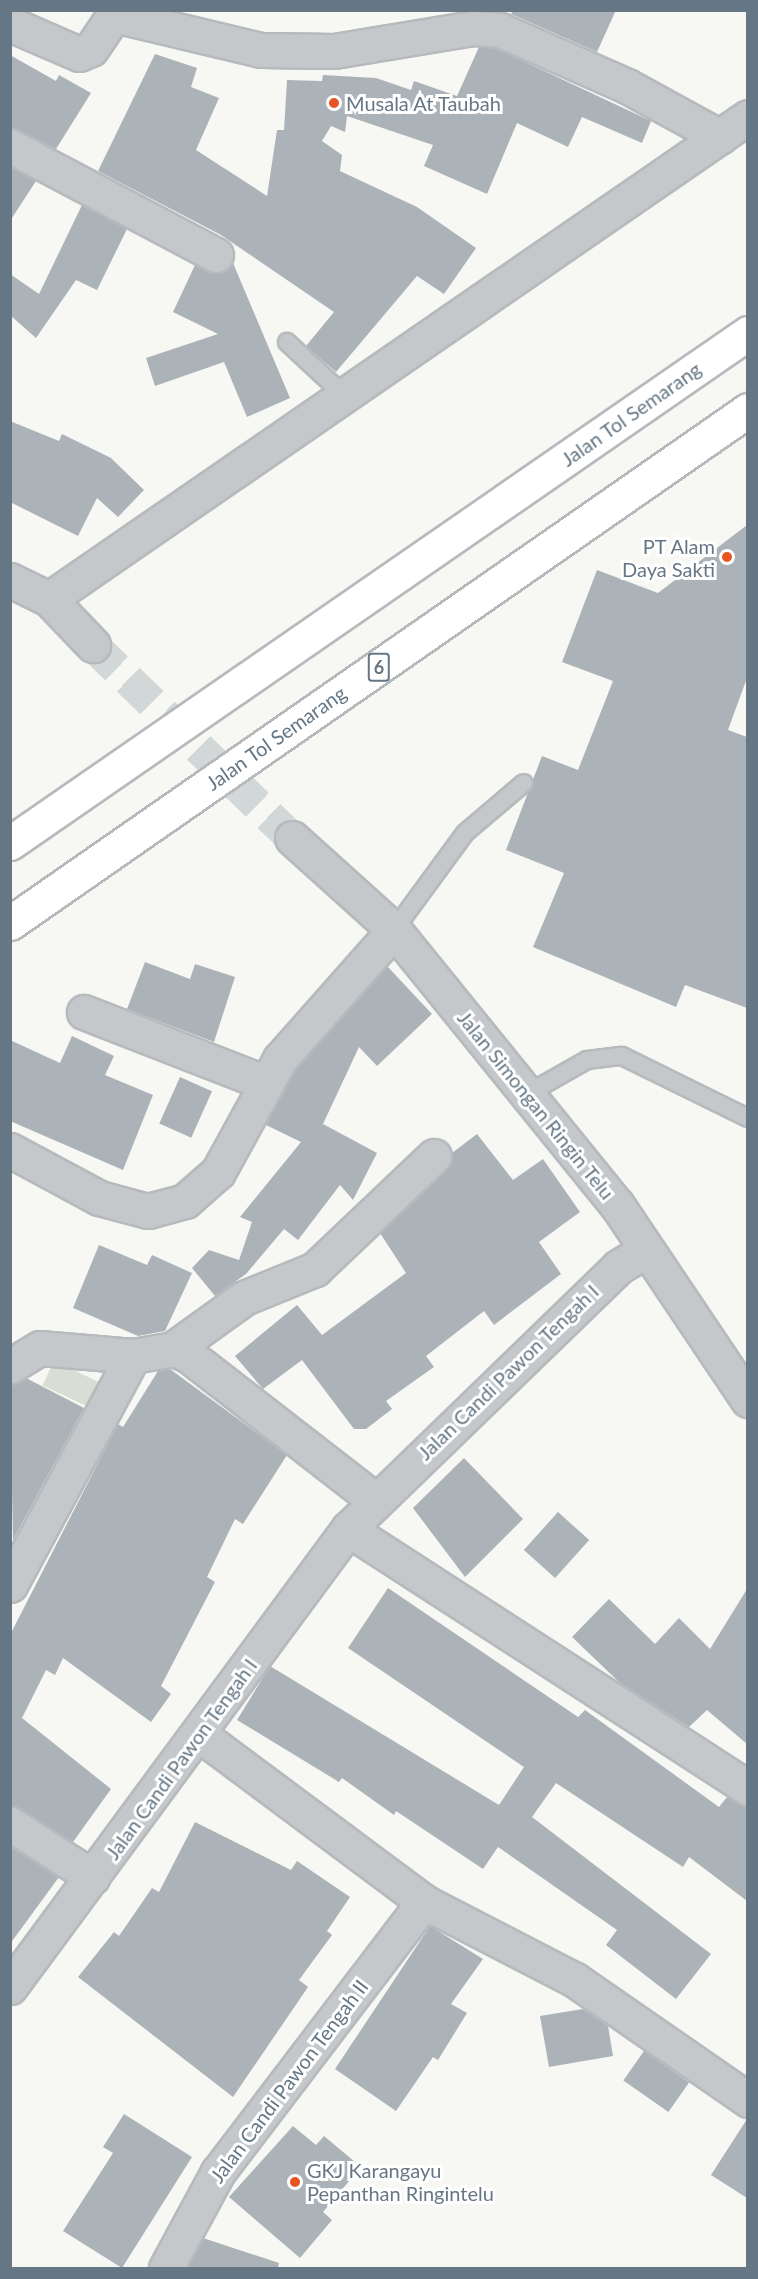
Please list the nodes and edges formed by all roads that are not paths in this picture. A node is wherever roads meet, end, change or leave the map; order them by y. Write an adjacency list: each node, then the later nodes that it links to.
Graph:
1 (115, 13): 2 (street); 3 (street)
2 (473, 19): 5 (street)
3 (10, 24)
4 (747, 117): 5 (street)
5 (720, 137): 10 (street)
6 (10, 146): 7 (street)
7 (216, 255)
8 (747, 333): 17 (highway, Jalan Tol Semarang)
9 (287, 342): 10 (lane)
10 (346, 397): 13 (street)
11 (747, 410): 18 (highway, Jalan Tol Semarang / 6)
12 (10, 580): 13 (street)
13 (49, 599): 14 (street)
14 (93, 645)
15 (524, 783): 19 (lane)
16 (292, 838): 19 (street, Jalan Simongan Ringin Telu)
17 (10, 843)
18 (10, 923)
19 (394, 930): 21 (street); 22 (street, Jalan Simongan Ringin Telu)
20 (84, 1012): 21 (street)
21 (264, 1082): 24 (street)
22 (527, 1094): 23 (lane); 26 (street, Jalan Simongan Ringin Telu)
23 (747, 1118)
24 (10, 1149)
25 (434, 1156): 27 (street)
26 (646, 1250): 30 (street, Jalan Simongan Ringin Telu); 31 (street, Jalan Candi Pawon Tengah I)
27 (172, 1349): 28 (street); 31 (street)
28 (133, 1356): 29 (street); 33 (street)
29 (10, 1366)
30 (747, 1400)
31 (375, 1500): 32 (street, Jalan Candi Pawon Tengah I)
32 (348, 1529): 34 (street, Jalan Candi Pawon Tengah I); 35 (street)
33 (10, 1586)
34 (200, 1735): 37 (street, Jalan Candi Pawon Tengah I); 38 (street)
35 (747, 1788)
36 (10, 1824): 37 (street)
37 (93, 1877): 39 (street, Jalan Candi Pawon Tengah I)
38 (423, 1902): 40 (street); 41 (street, Jalan Candi Pawon Tengah II)
39 (10, 1987)
40 (747, 2100)
41 (166, 2268)

